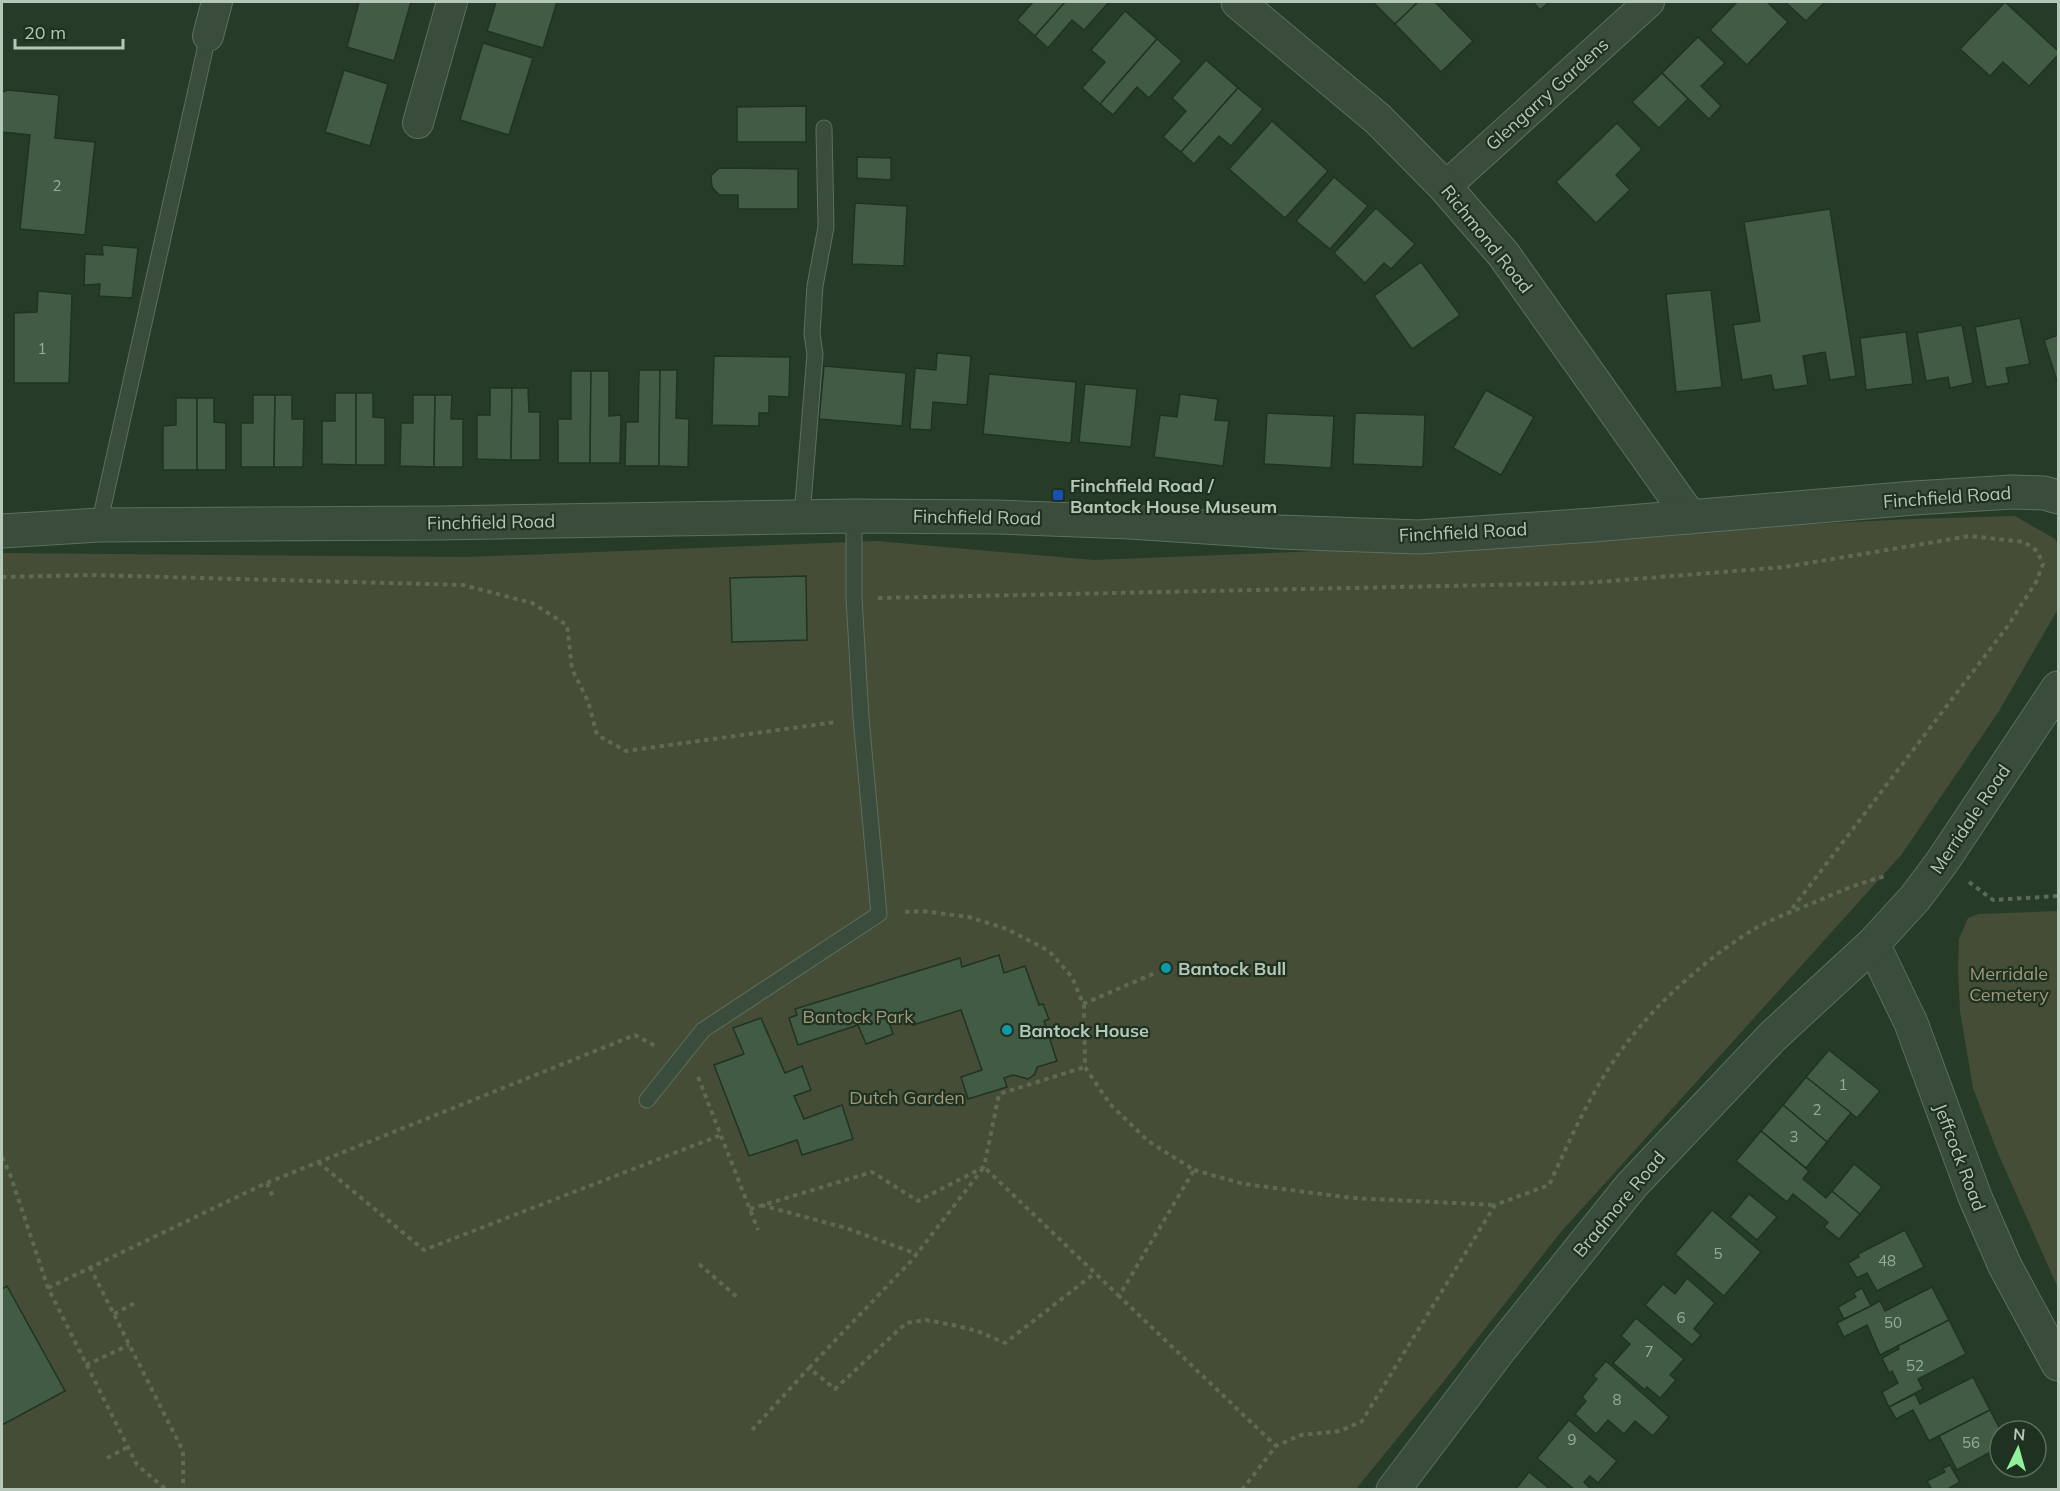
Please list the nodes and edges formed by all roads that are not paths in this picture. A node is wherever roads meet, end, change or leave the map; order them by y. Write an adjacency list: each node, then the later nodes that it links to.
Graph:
1 (217, 2): 5 (street)
2 (452, 2): 6 (street)
3 (1238, 2): 8 (street, Richmond Road)
4 (1649, 2): 8 (street, Glengarry Gardens)
5 (208, 36): 13 (lane)
6 (418, 123)
7 (824, 129): 10 (lane)
8 (1445, 187): 12 (street, Richmond Road)
9 (2058, 497): 12 (street, Finchfield Road)
10 (802, 516): 11 (street, Finchfield Road); 13 (street, Finchfield Road)
11 (854, 516): 12 (street, Finchfield Road); 17 (lane)
12 (1690, 518)
13 (99, 525): 14 (street, Finchfield Road)
14 (2, 531)
15 (2058, 688): 16 (street, Merridale Road)
16 (1873, 944): 18 (street, Jeffcock Road); 19 (street, Bradmore Road)
17 (647, 1100)
18 (2058, 1364)
19 (1394, 1490)

